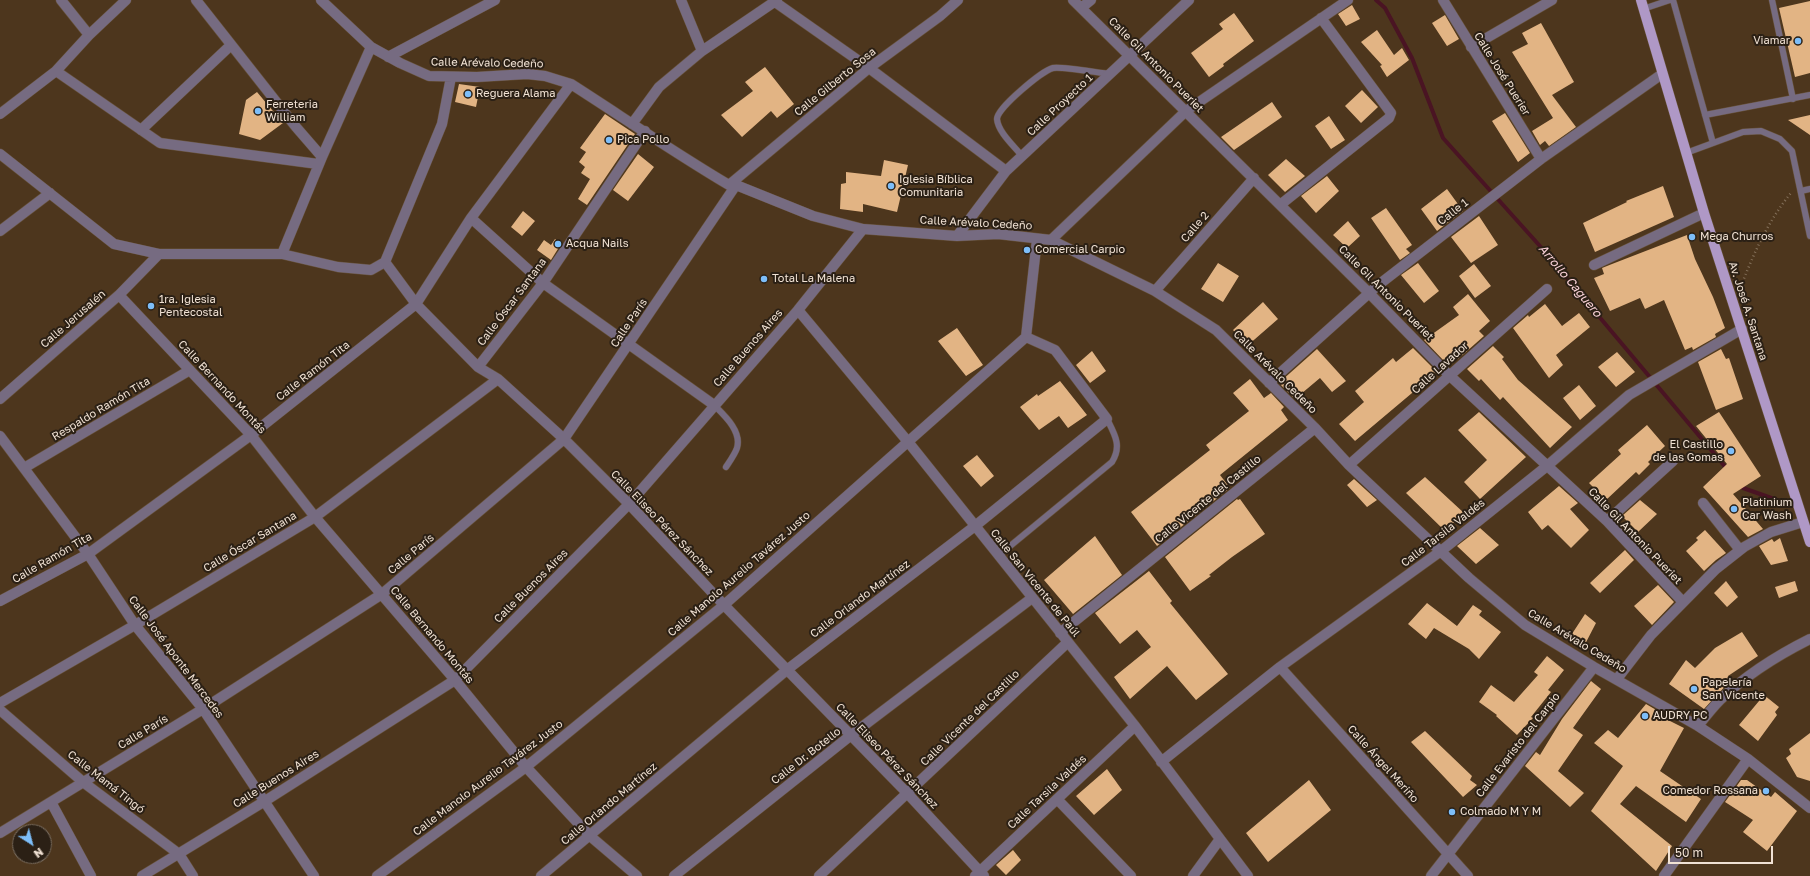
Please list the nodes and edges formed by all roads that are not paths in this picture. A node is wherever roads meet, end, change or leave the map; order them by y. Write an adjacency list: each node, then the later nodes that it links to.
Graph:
1 (61, 0): 20 (street)
2 (126, 0): 20 (street)
3 (196, 0): 21 (street)
4 (321, 0): 22 (street, Calle Arévalo Cedeño)
5 (495, 0): 25 (street)
6 (681, 0): 24 (street)
7 (958, 0): 27 (street, Calle Gilberto Sosa)
8 (1073, 0): 18 (street, Calle Gil Antonio Pueriet)
9 (1091, 0): 18 (street)
10 (1189, 0): 26 (street, Calle Proyecto 1)
11 (1348, 0): 19 (street)
12 (1444, 0): 23 (street, Calle José Puerier)
13 (1552, 0): 23 (street)
14 (1671, 0): 17 (lane); 37 (lane)
15 (1772, 0): 34 (lane)
16 (776, 1): 24 (street); 27 (street)
17 (1642, 4): 30 (main road, Av. José A. Santana)
18 (1081, 8): 26 (street, Calle Gil Antonio Pueriet)
19 (1321, 18): 35 (street); 53 (street)
20 (89, 35): 28 (street)
21 (231, 45): 39 (street); 46 (street)
22 (371, 47): 25 (street, Calle Arévalo Cedeño); 46 (street)
23 (1471, 47): 45 (street, Calle José Puerier)
24 (702, 51): 38 (street)
25 (388, 57): 31 (street, Calle Arévalo Cedeño)
26 (1130, 57): 29 (street, Calle Proyecto 1); 35 (street, Calle Gil Antonio Pueriet)
27 (869, 68): 47 (street); 49 (street, Calle Gilberto Sosa)
28 (56, 71): 36 (street); 39 (street)
29 (1111, 74): 44 (street, Calle Proyecto 1); 44 (lane)
30 (1662, 74): 42 (main road, Av. José A. Santana); 45 (street, Calle 1)
31 (451, 77): 32 (street, Calle Arévalo Cedeño); 65 (street)
32 (571, 84): 38 (street, Calle Arévalo Cedeño); 55 (street, Calle Ramón Tita)
33 (1810, 96): 34 (lane)
34 (1793, 99): 37 (lane)
35 (1186, 111): 48 (street, Calle Gil Antonio Pueriet); 62 (street)
36 (0, 114)
37 (1706, 115): 41 (lane)
38 (632, 124): 40 (street, Calle Arévalo Cedeño)
39 (141, 130): 46 (street)
40 (645, 132): 49 (street, Calle Arévalo Cedeño); 67 (street, Calle Óscar Santana)
41 (1713, 143): 42 (lane); 51 (lane)
42 (1686, 153): 54 (main road, Av. José A. Santana)
43 (0, 154): 52 (street)
44 (1022, 156): 47 (street, Calle Proyecto 1)
45 (1541, 159): 70 (street, Calle 1)
46 (320, 161): 64 (street)
47 (1006, 171): 59 (street, Calle Proyecto 1)
48 (1254, 178): 53 (street, Calle Gil Antonio Pueriet); 69 (street, Calle 2)
49 (733, 185): 57 (street, Calle Arévalo Cedeño); 76 (street, Calle París)
50 (1810, 189): 51 (lane)
51 (1801, 191): 56 (lane)
52 (50, 193): 58 (street); 63 (street)
53 (1280, 205): 70 (street, Calle Gil Antonio Pueriet)
54 (1704, 213): 66 (street); 74 (main road, Av. José A. Santana)
55 (471, 218): 67 (street); 72 (street, Calle Ramón Tita)
56 (1808, 219): 60 (lane)
57 (863, 229): 59 (street, Calle Arévalo Cedeño); 73 (street, Calle Buenos Aires)
58 (0, 231)
59 (957, 236): 61 (street, Calle Arévalo Cedeño)
60 (1810, 236)
61 (1038, 239): 62 (street, Calle Arévalo Cedeño); 75 (street)
62 (1051, 240): 69 (street, Calle Arévalo Cedeño)
63 (159, 254): 64 (street); 71 (street, Calle Jerusalén)
64 (282, 254): 65 (street)
65 (385, 262): 72 (street, Calle Eliseo Pérez Sánchez)
66 (1594, 265)
67 (543, 283): 76 (street); 77 (street, Calle Óscar Santana)
68 (1548, 288): 79 (street, Calle Lavador)
69 (1155, 291): 81 (street, Calle Arévalo Cedeño)
70 (1370, 293): 79 (street, Calle Gil Antonio Pueriet); 81 (street, Calle 1)
71 (119, 295): 78 (street, Calle Bernando Montás); 82 (street, Calle Jerusalén)
72 (416, 304): 77 (street, Calle Eliseo Pérez Sánchez); 86 (street, Calle Ramón Tita)
73 (798, 310): 83 (street, Calle Buenos Aires); 89 (street, Calle San Vicente de Paúl)
74 (1742, 329): 92 (street, Calle Tarsila Valdés); 98 (main road, Av. José A. Santana)
75 (1026, 338): 84 (street); 89 (street, Calle Manolo Aurelio Tavárez Justo)
76 (628, 346): 83 (street); 88 (street, Calle París)
77 (478, 367): 80 (street, Calle Eliseo Pérez Sánchez)
78 (190, 370): 86 (street, Calle Bernando Montás); 94 (street, Respaldo Ramón Tita)
79 (1449, 375): 91 (street, Calle Lavador); 92 (street, Calle Gil Antonio Pueriet)
80 (498, 379): 88 (street, Calle Eliseo Pérez Sánchez); 97 (street, Calle Óscar Santana)
81 (1269, 383): 85 (street, Calle Arévalo Cedeño)
82 (0, 399)
83 (714, 405): 93 (lane); 96 (street, Calle Buenos Aires)
84 (1107, 419): 100 (street, Calle Orlando Martínez); 105 (lane)
85 (1315, 428): 91 (street, Calle Arévalo Cedeño); 112 (street, Calle Vicente del Castillo)
86 (251, 435): 97 (street, Calle Bernando Montás); 104 (street, Calle Ramón Tita)
87 (0, 436): 94 (street, Calle José Aponte Mercedes)
88 (564, 439): 96 (street, Calle Eliseo Pérez Sánchez); 106 (street, Calle París)
89 (909, 443): 100 (street, Calle San Vicente de Paúl); 110 (street, Calle Manolo Aurelio Tavárez Justo)
90 (1673, 461): 99 (street)
91 (1349, 465): 103 (street, Calle Arévalo Cedeño)
92 (1547, 466): 99 (street, Calle Gil Antonio Pueriet); 103 (street, Calle Tarsila Valdés)
93 (726, 467)
94 (24, 468): 104 (street, Calle José Aponte Mercedes)
95 (1703, 503): 102 (street)
96 (629, 504): 110 (street, Calle Eliseo Pérez Sánchez); 119 (street, Calle Buenos Aires)
97 (315, 517): 106 (street, Calle Bernando Montás); 111 (street, Calle Óscar Santana)
98 (1803, 519): 101 (main road, Av. José A. Santana); 102 (street)
99 (1607, 520): 109 (street, Calle Gil Antonio Pueriet)
100 (974, 526): 105 (street, Calle San Vicente de Paúl); 117 (street, Calle Orlando Martínez)
101 (1810, 542)
102 (1740, 550): 109 (street)
103 (1441, 551): 115 (street, Calle Tarsila Valdés); 116 (street, Calle Arévalo Cedeño)
104 (88, 554): 108 (street, Calle Ramón Tita); 111 (street, Calle José Aponte Mercedes)
105 (998, 556): 107 (street, Calle San Vicente de Paúl)
106 (382, 594): 119 (street, Calle Bernando Montás); 121 (street, Calle París)
107 (1032, 598): 112 (street, Calle San Vicente de Paúl); 125 (street, Calle Dr. Botello)
108 (0, 601)
109 (1683, 602): 118 (street)
110 (724, 605): 117 (street, Calle Eliseo Pérez Sánchez); 128 (street, Calle Manolo Aurelio Tavárez Justo)
111 (135, 625): 120 (street, Calle Óscar Santana); 121 (street, Calle José Aponte Mercedes)
112 (1060, 633): 114 (street, Calle San Vicente de Paúl)
113 (1810, 639): 124 (street)
114 (1068, 642): 123 (street, Calle San Vicente de Paúl); 130 (street, Calle Vicente del Castillo)
115 (1280, 667): 127 (street, Calle Tarsila Valdés); 139 (street, Calle Ángel Meriño)
116 (1594, 667): 118 (street, Calle Arévalo Cedeño); 139 (street, Calle Evaristo del Carpio)
117 (788, 669): 125 (street, Calle Eliseo Pérez Sánchez); 136 (street, Calle Orlando Martínez)
118 (1617, 679): 124 (street, Calle Arévalo Cedeño)
119 (455, 680): 128 (street, Calle Bernando Montás); 132 (street, Calle Buenos Aires)
120 (0, 703)
121 (203, 709): 129 (street, Calle París); 132 (street, Calle José Aponte Mercedes)
122 (0, 710): 129 (street, Calle Mamá Tingó)
123 (1135, 726): 127 (street, Calle San Vicente de Paúl); 131 (street, Calle Tarsila Valdés)
124 (1698, 726): 126 (street, Calle Arévalo Cedeño)
125 (850, 736): 130 (street, Calle Eliseo Pérez Sánchez); 148 (street, Calle Dr. Botello)
126 (1748, 759): 134 (street, Calle Arévalo Cedeño); 155 (street)
127 (1161, 762): 137 (street, Calle San Vicente de Paúl)
128 (526, 767): 136 (street, Calle Bernando Montás); 146 (street, Calle Manolo Aurelio Tavárez Justo)
129 (83, 782): 133 (street, Calle París); 138 (street, Calle Mamá Tingó)
130 (908, 794): 140 (street, Calle Eliseo Pérez Sánchez); 149 (street, Calle Vicente del Castillo)
131 (1057, 799): 140 (street, Calle Tarsila Valdés); 150 (street)
132 (265, 801): 138 (street, Calle Buenos Aires); 145 (street, Calle José Aponte Mercedes)
133 (50, 802): 135 (street, Calle París); 142 (street)
134 (1810, 808)
135 (0, 833)
136 (590, 836): 141 (street, Calle Bernando Montás); 147 (street, Calle Orlando Martínez)
137 (1220, 839): 151 (street); 152 (street, Calle San Vicente de Paúl)
138 (179, 854): 143 (street, Calle Buenos Aires); 144 (street, Calle Mamá Tingó)
139 (1448, 854): 153 (street, Calle Evaristo del Carpio); 154 (street, Calle Ángel Meriño)
140 (980, 874)
141 (633, 875)
142 (91, 876)
143 (142, 876)
144 (192, 876)
145 (314, 876)
146 (378, 876)
147 (541, 876)
148 (674, 876)
149 (819, 876)
150 (1131, 876)
151 (1193, 876)
152 (1248, 876)
153 (1431, 876)
154 (1468, 876)
155 (1664, 876)

